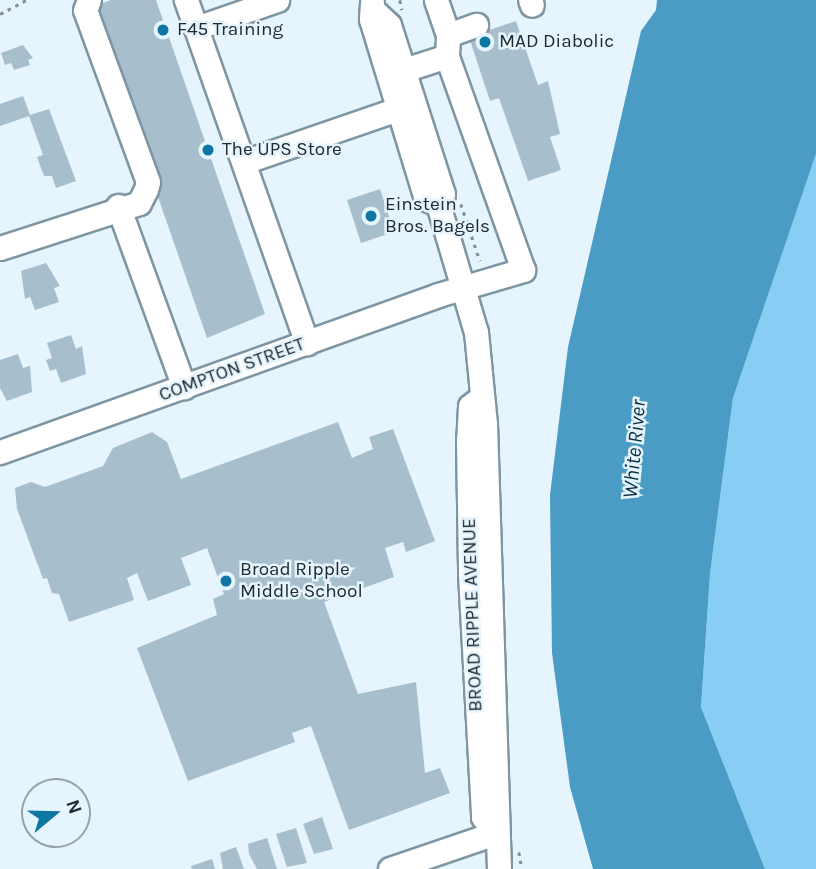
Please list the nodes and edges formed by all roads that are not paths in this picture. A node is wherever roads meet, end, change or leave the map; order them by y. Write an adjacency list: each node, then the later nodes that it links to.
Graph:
1 (89, 0): 13 (street)
2 (186, 0): 7 (street)
3 (277, 0): 7 (street)
4 (436, 0): 8 (street)
5 (372, 5): 9 (street, BROAD RIPPLE AVENUE); 10 (street, BROAD RIPPLE AVENUE)
6 (476, 25): 8 (street)
7 (196, 28): 11 (street)
8 (447, 45): 9 (street); 15 (street, COMPTON STREET)
9 (404, 70): 12 (street, BROAD RIPPLE AVENUE)
10 (398, 109): 11 (street); 12 (street, BROAD RIPPLE AVENUE)
11 (244, 162): 16 (street)
12 (438, 204): 15 (street, BROAD RIPPLE AVENUE)
13 (118, 206): 14 (street); 17 (street)
14 (0, 248)
15 (464, 288): 16 (street, COMPTON STREET); 19 (street, BROAD RIPPLE AVENUE)
16 (307, 343): 17 (street, COMPTON STREET)
17 (184, 387): 18 (street, COMPTON STREET)
18 (0, 452)
19 (496, 833): 20 (street); 21 (street, BROAD RIPPLE AVENUE)
20 (390, 869)
21 (499, 869)

